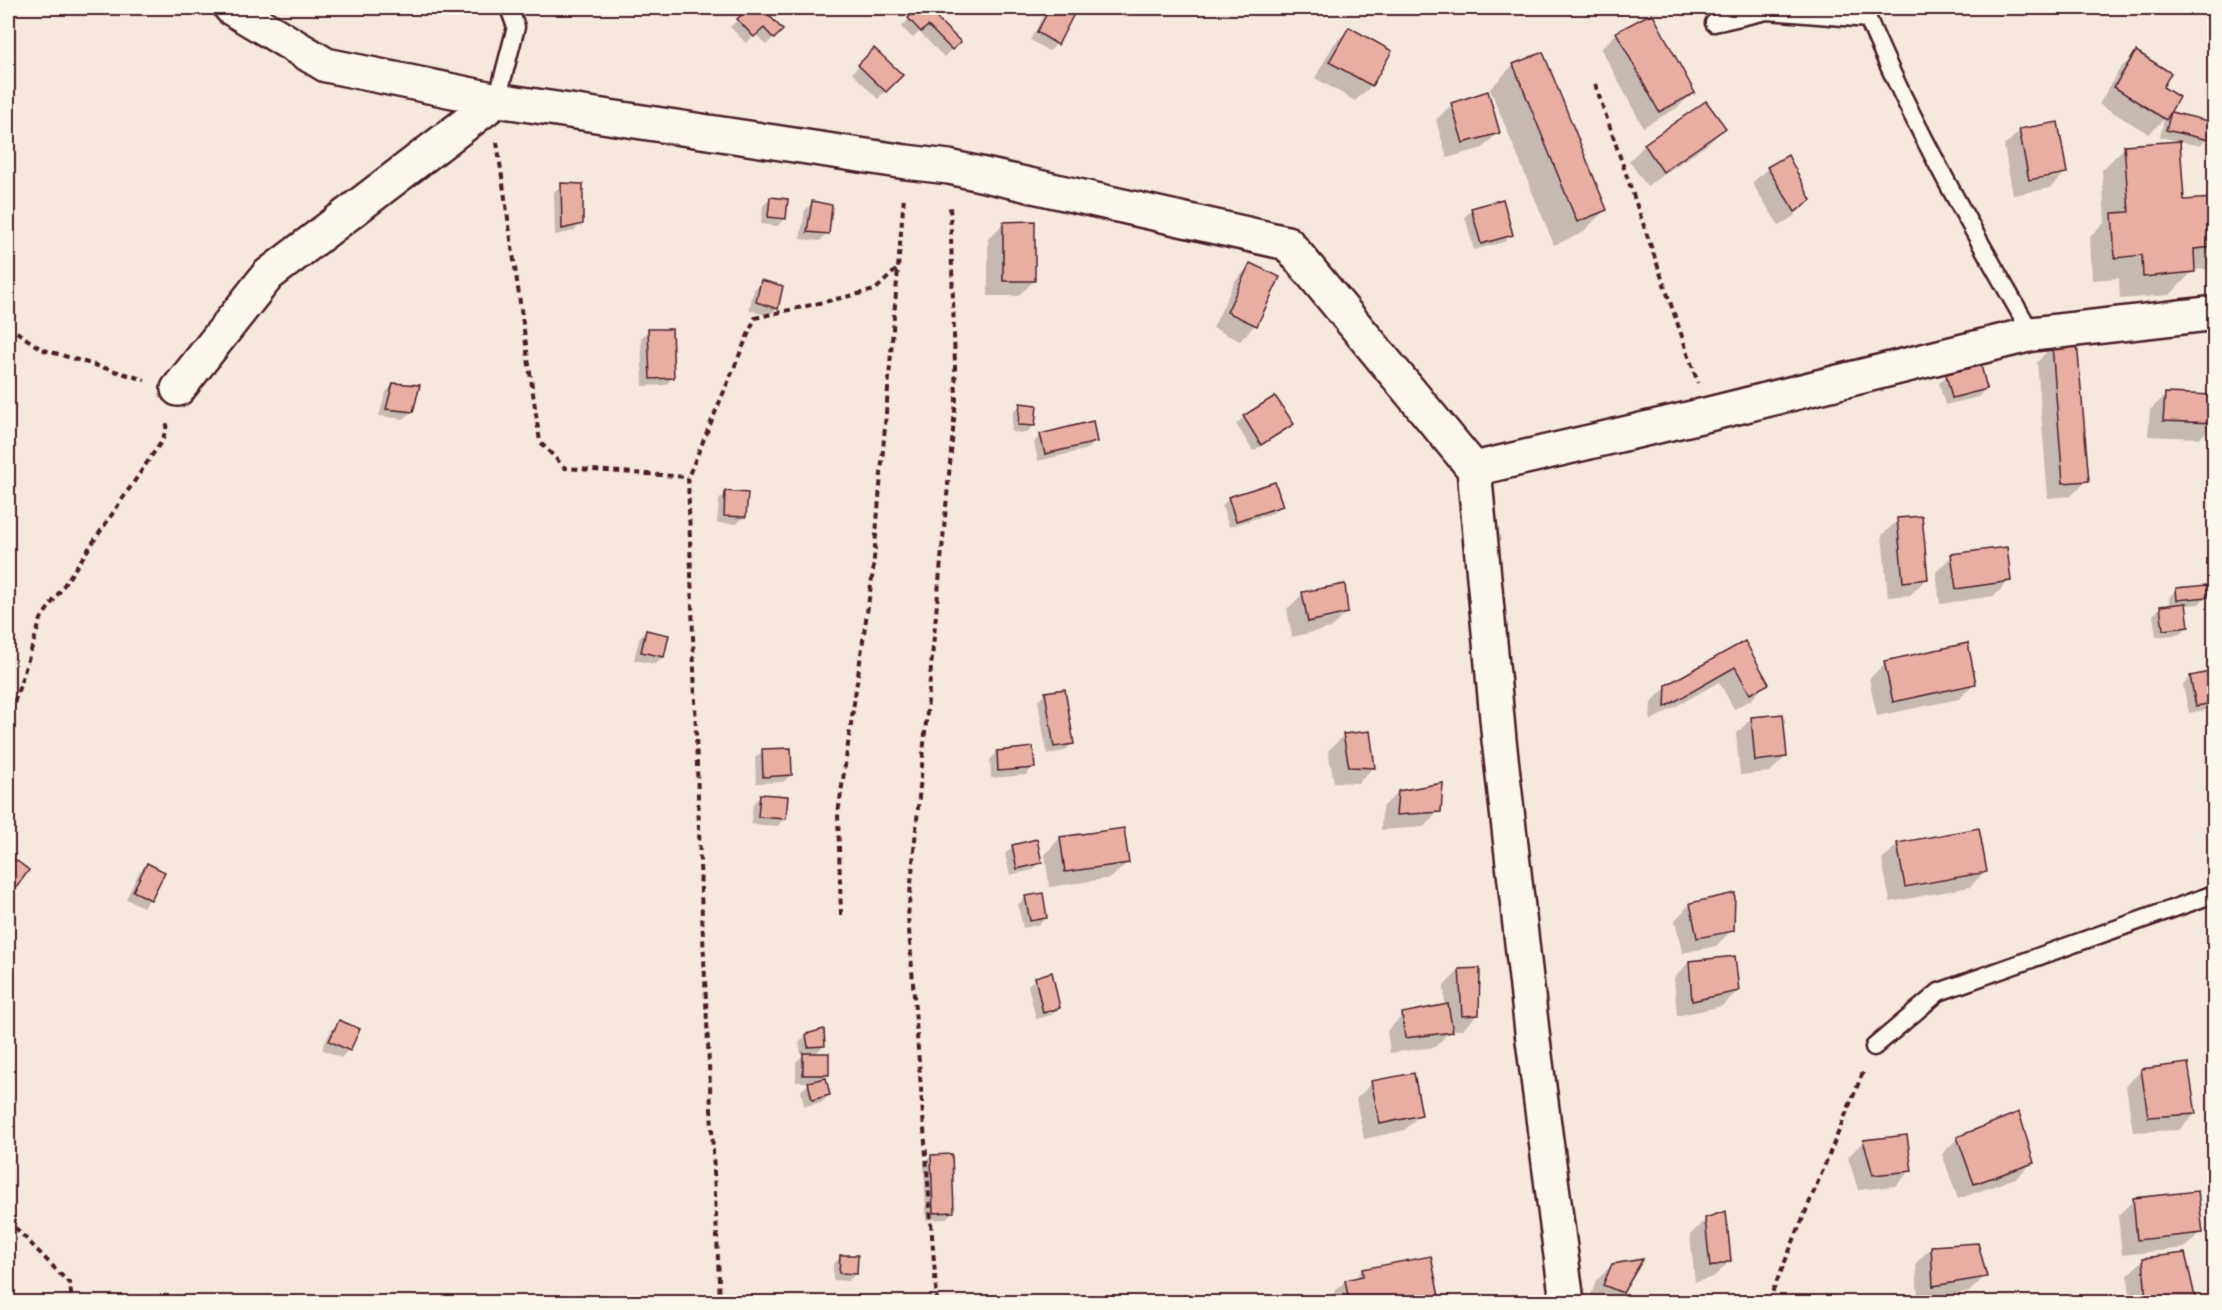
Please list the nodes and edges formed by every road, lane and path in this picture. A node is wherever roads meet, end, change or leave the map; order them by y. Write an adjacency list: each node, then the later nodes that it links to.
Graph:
1 (231, 8): 5 (street)
2 (509, 8): 5 (lane)
3 (1714, 23): 11 (lane)
4 (1595, 84): 13 (path)
5 (497, 100): 6 (street); 12 (street); 15 (path)
6 (906, 162): 7 (street); 8 (path)
7 (949, 166): 14 (street); 23 (path)
8 (898, 268): 15 (path); 18 (path)
9 (2214, 315): 11 (street)
10 (8, 326): 12 (path)
11 (2032, 334): 13 (street)
12 (178, 389): 16 (path)
13 (1709, 414): 14 (street)
14 (1474, 469): 24 (street)
15 (688, 477): 22 (path)
16 (8, 722)
17 (2214, 894): 19 (lane)
18 (841, 915)
19 (1874, 1047): 25 (path)
20 (8, 1220): 21 (path)
21 (72, 1302)
22 (720, 1302)
23 (937, 1302)
24 (1567, 1302)
25 (1774, 1302)

